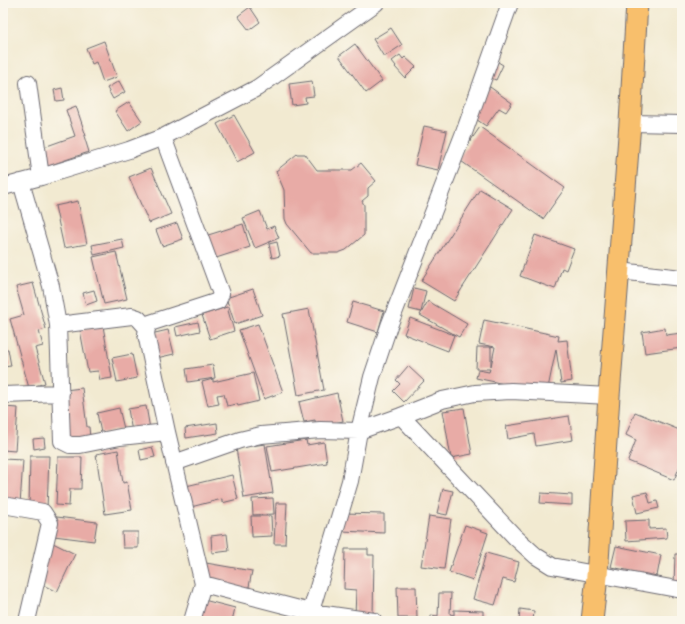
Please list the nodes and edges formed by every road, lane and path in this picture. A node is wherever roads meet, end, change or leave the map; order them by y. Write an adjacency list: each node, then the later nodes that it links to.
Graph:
1 (376, 3): 7 (street)
2 (510, 3): 20 (street)
3 (637, 3): 5 (main road)
4 (28, 83): 8 (street)
5 (630, 123): 6 (street); 11 (main road)
6 (682, 124)
7 (163, 137): 8 (street); 14 (street)
8 (41, 177): 9 (street)
9 (21, 182): 10 (street); 13 (street)
10 (3, 187)
11 (619, 270): 12 (street); 17 (main road)
12 (682, 278)
13 (58, 325): 14 (street); 15 (street)
14 (146, 328): 19 (street)
15 (61, 392): 16 (street); 19 (street)
16 (3, 395)
17 (609, 396): 18 (street); 23 (main road)
18 (401, 416): 20 (street); 23 (street)
19 (167, 432): 21 (street)
20 (359, 432): 21 (street); 26 (street)
21 (174, 462): 24 (street)
22 (3, 505): 27 (street)
23 (597, 576): 25 (street); 30 (main road)
24 (203, 584): 26 (street); 28 (street)
25 (682, 590)
26 (309, 617): 29 (street)
27 (27, 621)
28 (192, 621)
29 (374, 621)
30 (592, 621)

